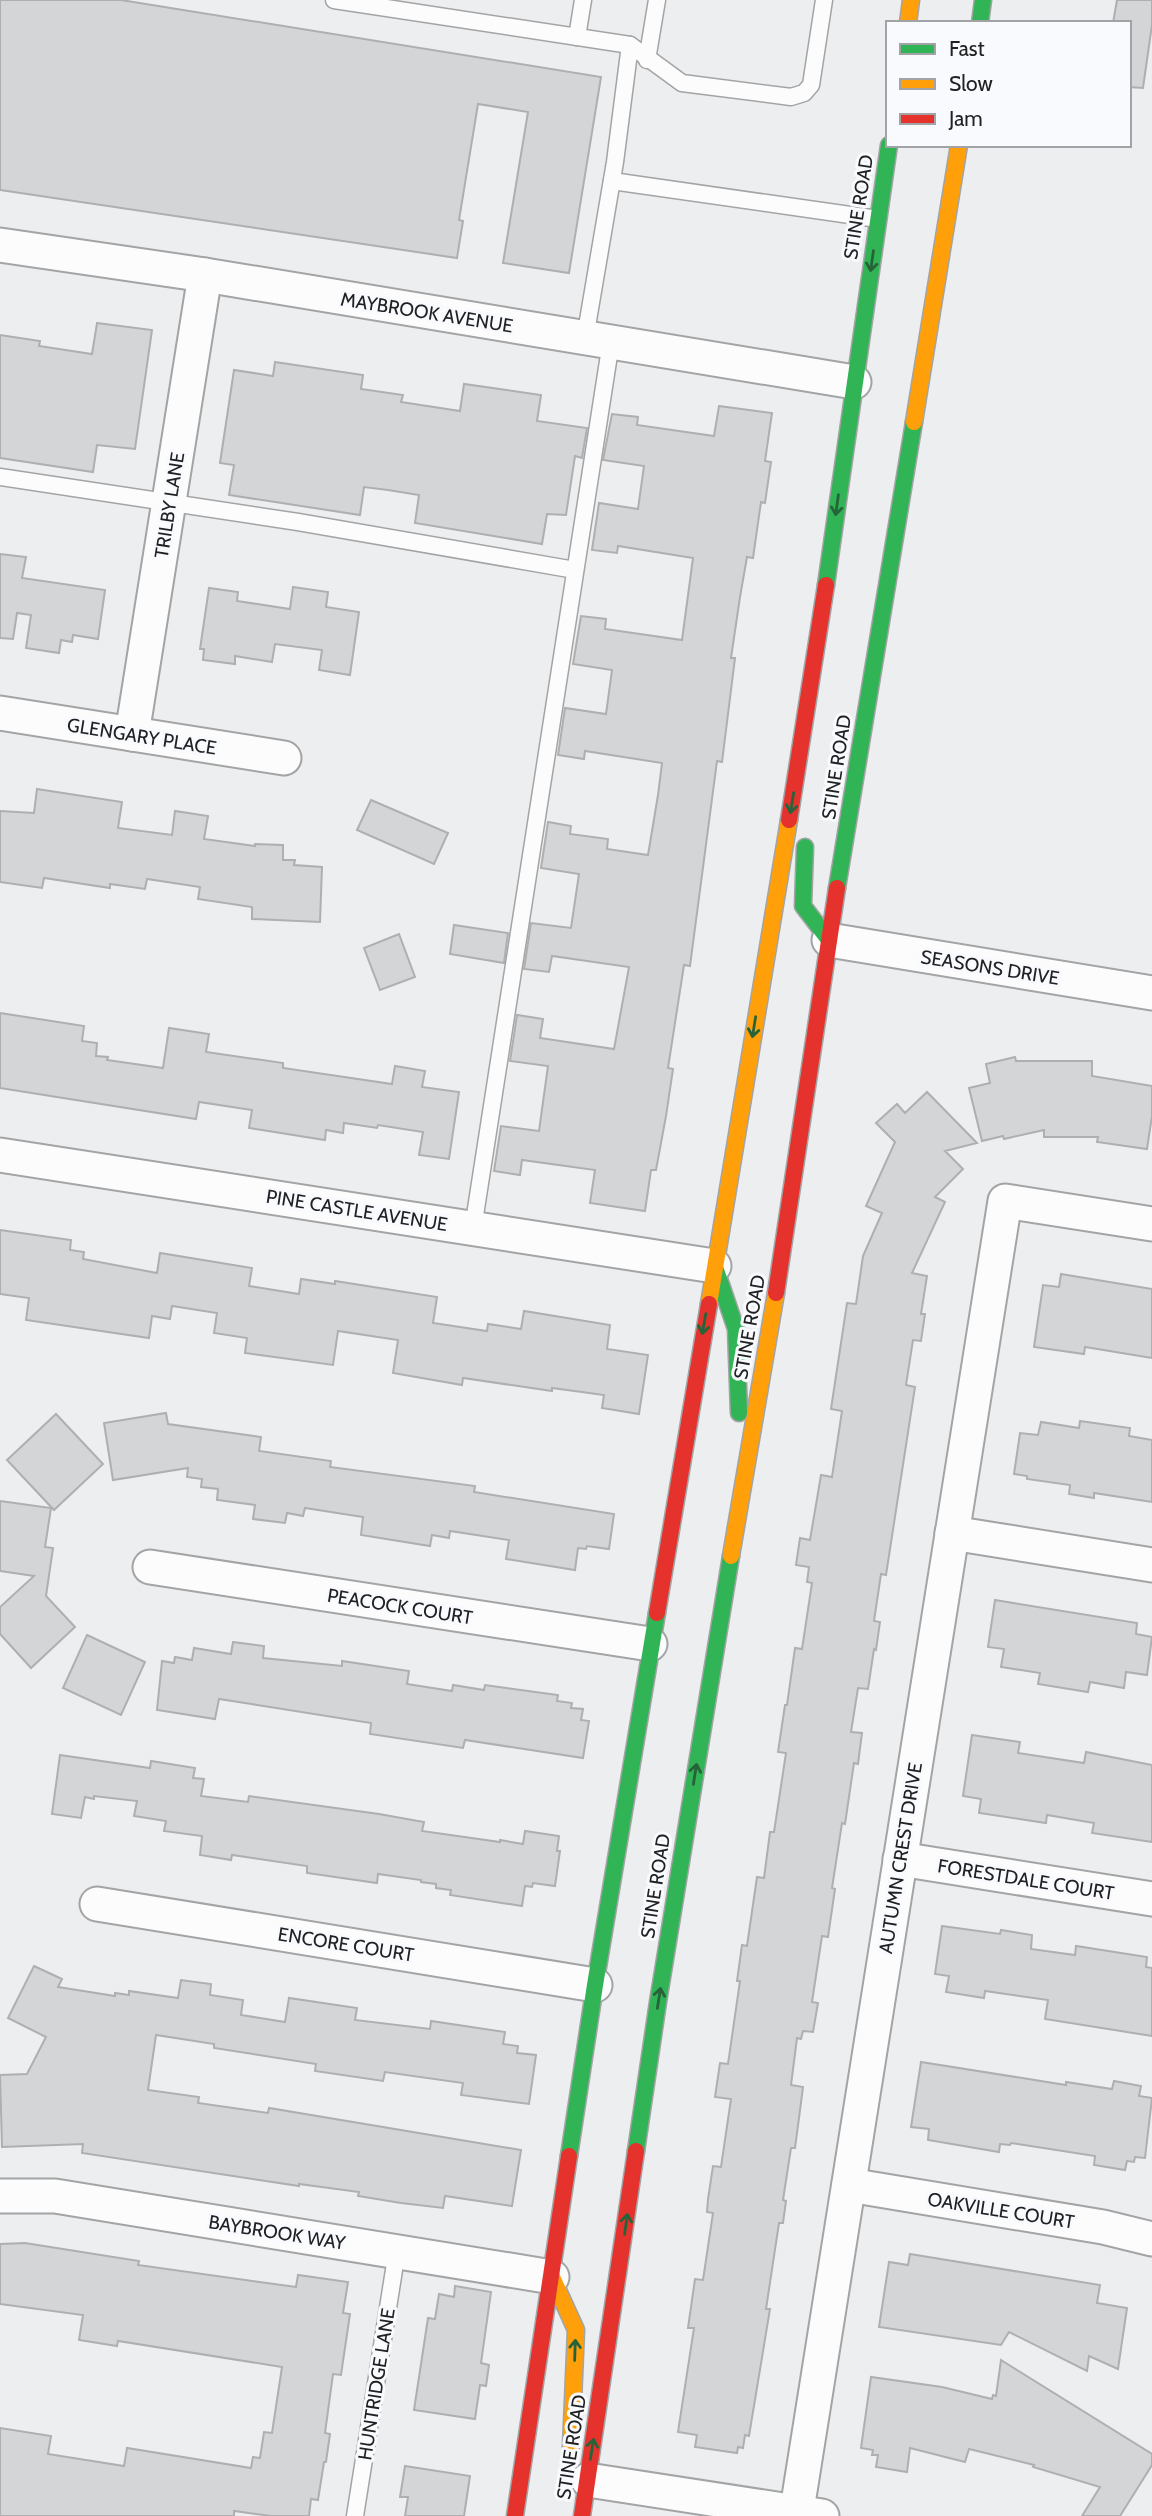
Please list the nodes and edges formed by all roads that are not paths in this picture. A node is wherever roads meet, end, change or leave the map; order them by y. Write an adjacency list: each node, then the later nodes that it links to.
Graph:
1 (334, 0): 9 (lane)
2 (583, 0): 9 (lane)
3 (657, 0): 11 (lane)
4 (824, 0): 11 (lane)
5 (911, 0): 7 (main road)
6 (984, 0): 8 (main road)
7 (908, 21)
8 (980, 21)
9 (577, 37): 10 (lane)
10 (630, 45): 11 (lane); 14 (lane)
11 (648, 60)
12 (889, 147): 15 (main road, STINE ROAD)
13 (959, 147): 29 (main road, STINE ROAD)
14 (612, 181): 15 (lane); 18 (lane)
15 (878, 219): 19 (main road, STINE ROAD, one-way to 19)
16 (0, 245): 17 (street, MAYBROOK AVENUE)
17 (205, 275): 18 (street, MAYBROOK AVENUE); 21 (street, TRILBY LANE)
18 (598, 340): 19 (street, MAYBROOK AVENUE); 22 (lane)
19 (853, 383): 23 (main road, STINE ROAD, one-way to 23)
20 (0, 477): 21 (lane)
21 (169, 502): 22 (lane); 25 (street, TRILBY LANE)
22 (575, 570): 33 (lane)
23 (812, 684): 27 (main road); 34 (main road, STINE ROAD, one-way to 34)
24 (0, 713): 25 (street, GLENGARY PLACE)
25 (132, 734): 26 (street, GLENGARY PLACE)
26 (284, 758)
27 (807, 809)
28 (806, 836): 29 (main road)
29 (829, 940): 30 (street, SEASONS DRIVE); 35 (main road, STINE ROAD)
30 (1152, 993)
31 (0, 1155): 33 (street, PINE CASTLE AVENUE)
32 (1152, 1224): 36 (street, AUTUMN CREST DRIVE)
33 (473, 1228): 34 (street, PINE CASTLE AVENUE)
34 (714, 1266): 35 (main road); 39 (main road, STINE ROAD, one-way to 39)
35 (742, 1492): 49 (main road, STINE ROAD, one-way to 35)
36 (952, 1533): 37 (street); 40 (street, AUTUMN CREST DRIVE)
37 (1152, 1565)
38 (150, 1567): 39 (street, PEACOCK COURT)
39 (650, 1644): 43 (main road, STINE ROAD)
40 (900, 1859): 41 (street, FORESTDALE COURT); 44 (street, AUTUMN CREST DRIVE)
41 (1152, 1899)
42 (97, 1904): 43 (street, ENCORE COURT)
43 (595, 1985): 48 (main road, STINE ROAD)
44 (849, 2185): 46 (street, OAKVILLE COURT); 50 (street, AUTUMN CREST DRIVE)
45 (0, 2196): 47 (street, BAYBROOK WAY)
46 (1152, 2239)
47 (397, 2251): 48 (street, BAYBROOK WAY); 51 (lane, HUNTRIDGE LANE)
48 (552, 2277): 49 (main road, one-way to 48); 52 (main road, STINE ROAD)
49 (576, 2477): 50 (street); 53 (main road); 54 (main road, STINE ROAD)
50 (805, 2515)
51 (355, 2516)
52 (515, 2516)
53 (569, 2516)
54 (582, 2516)

